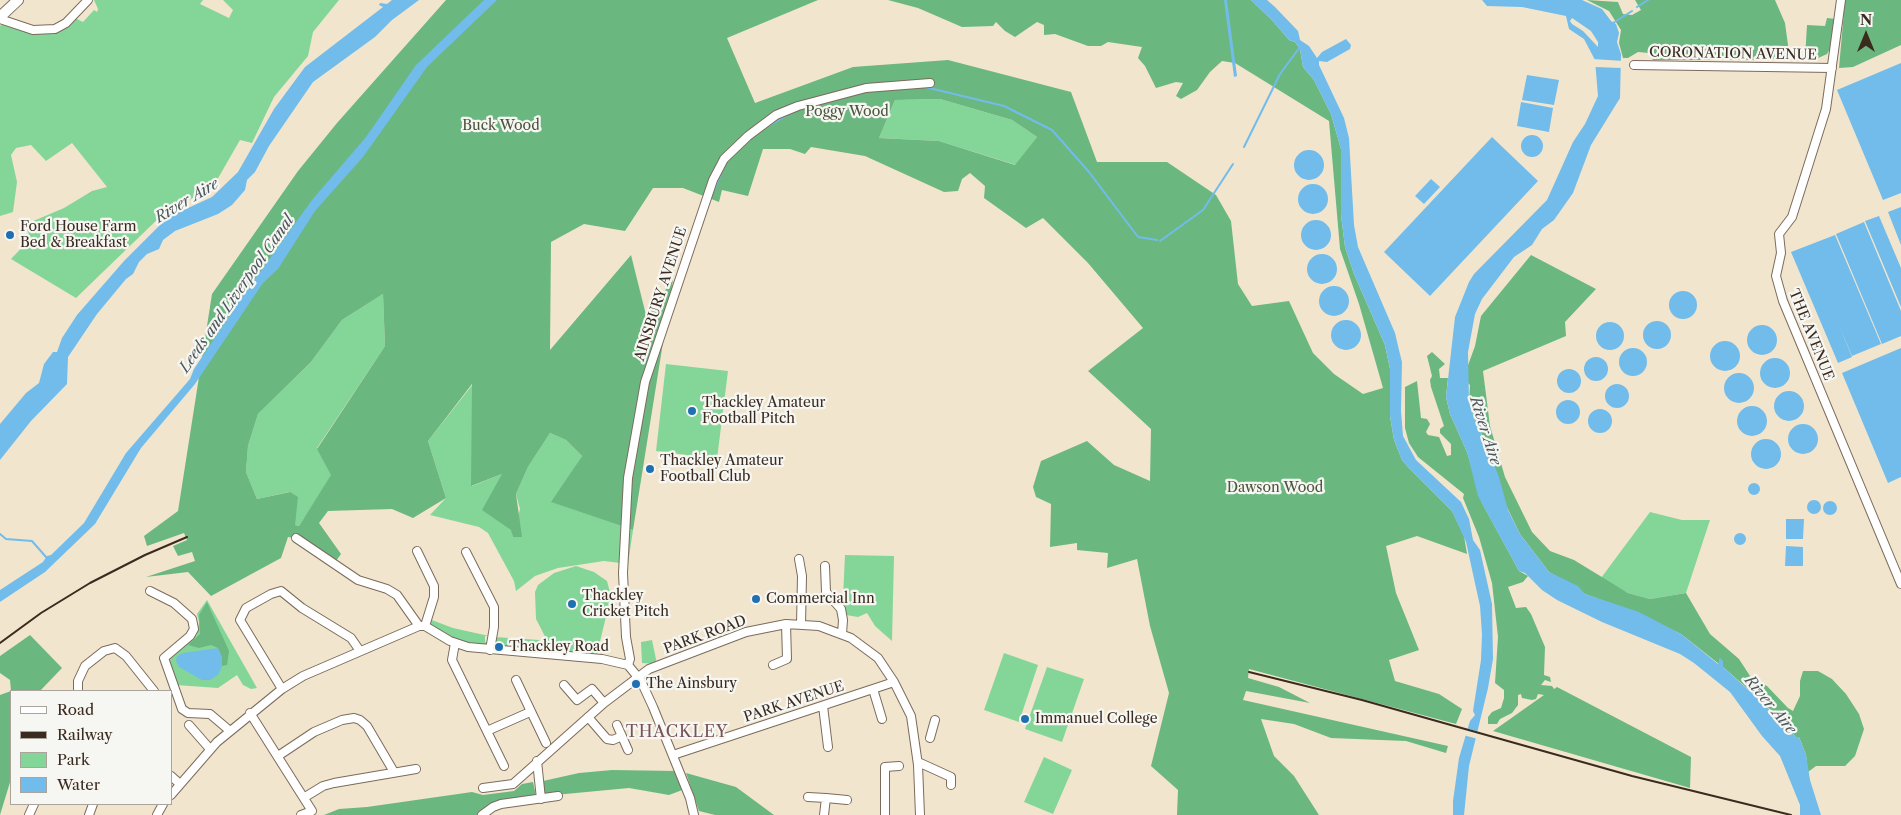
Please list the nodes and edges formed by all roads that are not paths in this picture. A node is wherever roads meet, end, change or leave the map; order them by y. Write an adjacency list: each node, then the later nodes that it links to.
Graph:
1 (18, 0): 4 (main road)
2 (88, 0): 4 (street)
3 (1841, 0): 6 (street, THE AVENUE)
4 (1, 14)
5 (1634, 65): 6 (street, CORONATION AVENUE)
6 (1832, 68): 13 (street, THE AVENUE)
7 (930, 83): 22 (street, AINSBURY AVENUE)
8 (296, 538): 17 (street)
9 (417, 551): 17 (street)
10 (466, 552): 20 (street)
11 (799, 559): 16 (street)
12 (825, 566): 18 (street)
13 (1901, 584)
14 (150, 591): 41 (street)
15 (786, 624): 16 (street, PARK ROAD); 23 (street); 24 (street, PARK ROAD)
16 (802, 625): 18 (street, PARK ROAD)
17 (422, 626): 19 (street); 21 (street)
18 (842, 634): 26 (street, PARK ROAD)
19 (455, 643): 20 (street); 42 (street)
20 (490, 650): 22 (street)
21 (360, 651): 31 (street); 31 (street)
22 (628, 665): 24 (street)
23 (772, 665)
24 (638, 676): 32 (street, PARK ROAD); 49 (street)
25 (516, 680): 34 (street)
26 (894, 682): 28 (street, PARK AVENUE); 52 (street, PARK ROAD)
27 (564, 685): 32 (street)
28 (873, 689): 33 (street, PARK AVENUE); 37 (street)
29 (78, 690): 30 (street)
30 (153, 690)
31 (282, 690): 35 (street)
32 (604, 703): 36 (street, PARK ROAD)
33 (823, 706): 46 (street); 49 (street, PARK AVENUE)
34 (530, 712): 42 (street); 45 (street)
35 (250, 713): 41 (street); 50 (street)
36 (588, 717): 43 (street); 51 (street, PARK ROAD)
37 (882, 719)
38 (935, 720): 44 (street)
39 (189, 725): 47 (street)
40 (617, 725): 43 (street)
41 (230, 731): 47 (street)
42 (487, 732): 53 (street)
43 (622, 736): 48 (street)
44 (930, 738)
45 (546, 744)
46 (828, 747)
47 (210, 749): 58 (street)
48 (628, 750)
49 (673, 755): 70 (street)
50 (278, 756): 56 (street); 63 (street)
51 (537, 761): 60 (street, PARK ROAD); 64 (street)
52 (918, 762): 59 (street); 73 (street, PARK ROAD)
53 (504, 766)
54 (899, 766): 72 (street)
55 (416, 769): 56 (street)
56 (394, 772): 63 (street)
57 (172, 777): 58 (street)
58 (180, 784): 61 (street)
59 (951, 785)
60 (482, 788)
61 (172, 793)
62 (558, 796): 64 (street)
63 (304, 797): 68 (street)
64 (541, 797): 69 (street)
65 (808, 797): 66 (street)
66 (826, 798): 67 (street); 71 (street)
67 (847, 800)
68 (302, 815)
69 (482, 815)
70 (694, 815)
71 (824, 815)
72 (885, 815)
73 (920, 815)

